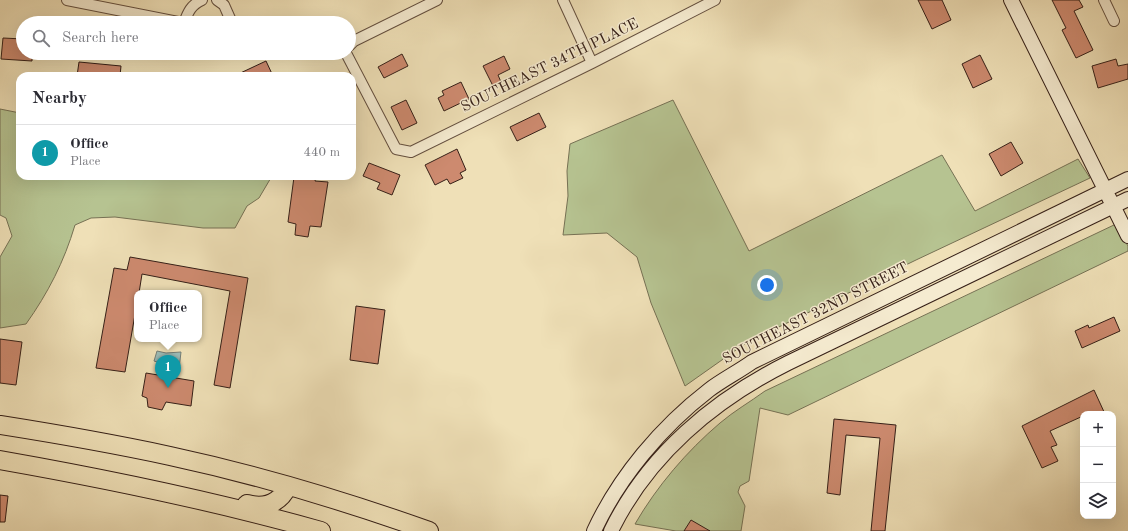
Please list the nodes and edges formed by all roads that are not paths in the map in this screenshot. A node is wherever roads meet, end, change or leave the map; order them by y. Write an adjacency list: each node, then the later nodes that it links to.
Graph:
1 (66, 0): 9 (street)
2 (202, 0): 10 (street)
3 (217, 0): 11 (street)
4 (437, 0): 13 (street)
5 (563, 0): 15 (street)
6 (715, 0): 15 (street, SOUTHEAST 34TH PLACE)
7 (1011, 0): 19 (main road)
8 (1104, 0): 12 (street)
9 (147, 16)
10 (186, 16)
11 (229, 16)
12 (1114, 22)
13 (356, 40)
14 (350, 60): 16 (street, SOUTHEAST 34TH PLACE)
15 (592, 63): 17 (street, SOUTHEAST 34TH PLACE)
16 (356, 72)
17 (356, 72)
18 (1128, 179): 19 (main road, SOUTHEAST 32ND STREET)
19 (1105, 190): 21 (main road); 29 (main road, SOUTHEAST 32ND STREET)
20 (1128, 199): 21 (main road, SOUTHEAST 32ND STREET)
21 (1113, 206): 22 (main road); 30 (main road, SOUTHEAST 32ND STREET)
22 (1128, 236)
23 (0, 425): 25 (highway)
24 (0, 460): 26 (highway)
25 (288, 486): 26 (highway); 28 (highway)
26 (191, 497): 27 (highway)
27 (321, 531)
28 (429, 531)
29 (594, 531)
30 (612, 531)

